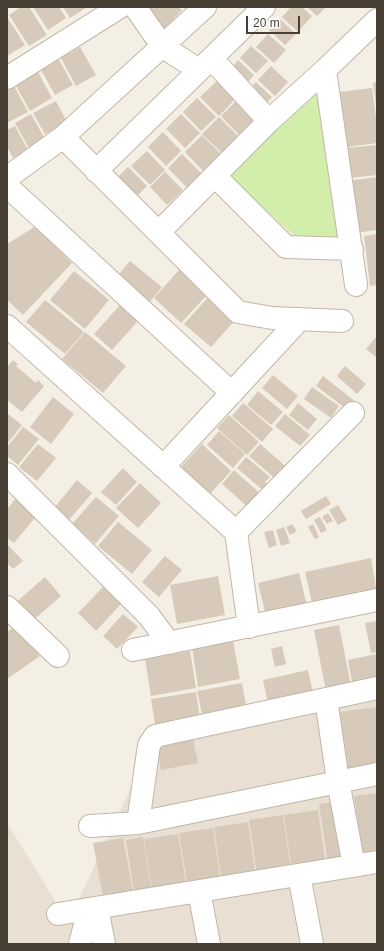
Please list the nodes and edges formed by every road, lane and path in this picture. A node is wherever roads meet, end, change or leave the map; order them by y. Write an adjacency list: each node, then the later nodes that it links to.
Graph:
1 (120, 7): 9 (street)
2 (135, 7): 6 (street)
3 (205, 7): 6 (street)
4 (264, 7): 7 (street)
5 (377, 20): 8 (street)
6 (163, 46): 7 (street); 11 (street)
7 (205, 64): 10 (street); 12 (street)
8 (325, 70): 10 (street); 17 (street)
9 (7, 78)
10 (269, 121): 13 (street)
11 (63, 137): 12 (street); 14 (street)
12 (96, 171): 16 (street)
13 (215, 176): 16 (street); 17 (street)
14 (7, 178)
15 (7, 186): 22 (street)
16 (159, 232): 19 (street)
17 (352, 249): 18 (street)
18 (356, 285)
19 (300, 319): 20 (street); 22 (street)
20 (342, 321)
21 (11, 338): 24 (street)
22 (232, 393): 24 (street)
23 (353, 413): 26 (street)
24 (163, 467): 26 (street)
25 (7, 474): 30 (street)
26 (236, 532): 29 (street)
27 (377, 600): 29 (street)
28 (7, 607): 32 (street)
29 (249, 627): 30 (street)
30 (169, 643): 31 (street)
31 (133, 650)
32 (58, 656)
33 (377, 688): 34 (street)
34 (326, 699): 36 (street); 37 (street)
35 (377, 774): 36 (street)
36 (338, 781): 37 (street); 40 (street)
37 (138, 823): 38 (street)
38 (90, 826)
39 (377, 862): 40 (street)
40 (354, 866): 41 (street)
41 (299, 875): 42 (street); 48 (street)
42 (199, 891): 43 (street); 47 (street)
43 (93, 908): 44 (street); 45 (street); 46 (street)
44 (58, 914)
45 (80, 944)
46 (104, 944)
47 (209, 944)
48 (312, 944)

